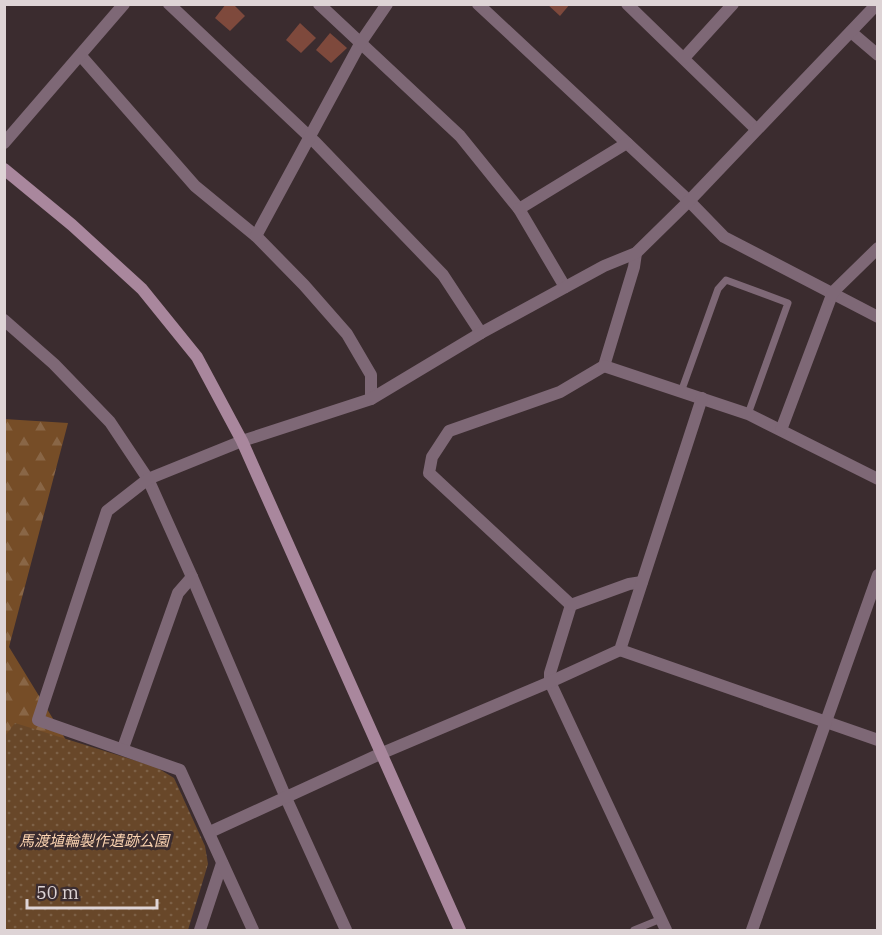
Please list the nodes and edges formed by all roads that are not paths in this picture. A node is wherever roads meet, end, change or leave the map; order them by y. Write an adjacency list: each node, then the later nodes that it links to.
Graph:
1 (124, 4): 12 (street)
2 (169, 4): 15 (street)
3 (320, 4): 10 (street)
4 (387, 4): 10 (street)
5 (478, 4): 17 (street)
6 (627, 4): 13 (street)
7 (733, 4): 13 (street)
8 (877, 4): 9 (street)
9 (851, 32): 11 (street); 14 (street)
10 (362, 42): 15 (street); 20 (street)
11 (878, 55)
12 (81, 56): 16 (street); 21 (street)
13 (684, 58): 14 (street)
14 (756, 129): 19 (street)
15 (309, 136): 21 (street); 28 (street)
16 (4, 143)
17 (627, 143): 19 (street); 20 (street)
18 (4, 169): 35 (street)
19 (689, 201): 23 (street); 25 (street)
20 (519, 209): 24 (street)
21 (256, 236): 32 (street)
22 (878, 248): 25 (street)
23 (636, 253): 24 (street); 29 (street)
24 (565, 287): 28 (street)
25 (833, 292): 26 (street); 34 (street)
26 (878, 317)
27 (4, 320): 36 (street)
28 (481, 333): 32 (street)
29 (604, 366): 30 (street); 41 (street)
30 (681, 392): 31 (street); 33 (lane)
31 (702, 398): 33 (street); 40 (street)
32 (371, 399): 35 (street)
33 (748, 414): 34 (street)
34 (781, 430): 37 (street)
35 (242, 441): 36 (street); 47 (street)
36 (148, 479): 39 (street); 46 (street)
37 (878, 479)
38 (878, 575): 44 (street)
39 (192, 577): 46 (street); 48 (street)
40 (642, 582): 41 (street); 42 (street)
41 (571, 605): 43 (street)
42 (620, 650): 43 (street); 44 (street)
43 (550, 682): 47 (street); 51 (street)
44 (825, 721): 45 (street); 57 (street)
45 (878, 740)
46 (123, 748): 49 (street)
47 (380, 754): 48 (street); 55 (street)
48 (286, 798): 49 (street); 54 (street)
49 (210, 832): 50 (street)
50 (222, 863): 52 (street); 53 (street)
51 (663, 925): 56 (lane)
52 (200, 930)
53 (253, 930)
54 (346, 930)
55 (460, 930)
56 (634, 930)
57 (752, 930)

